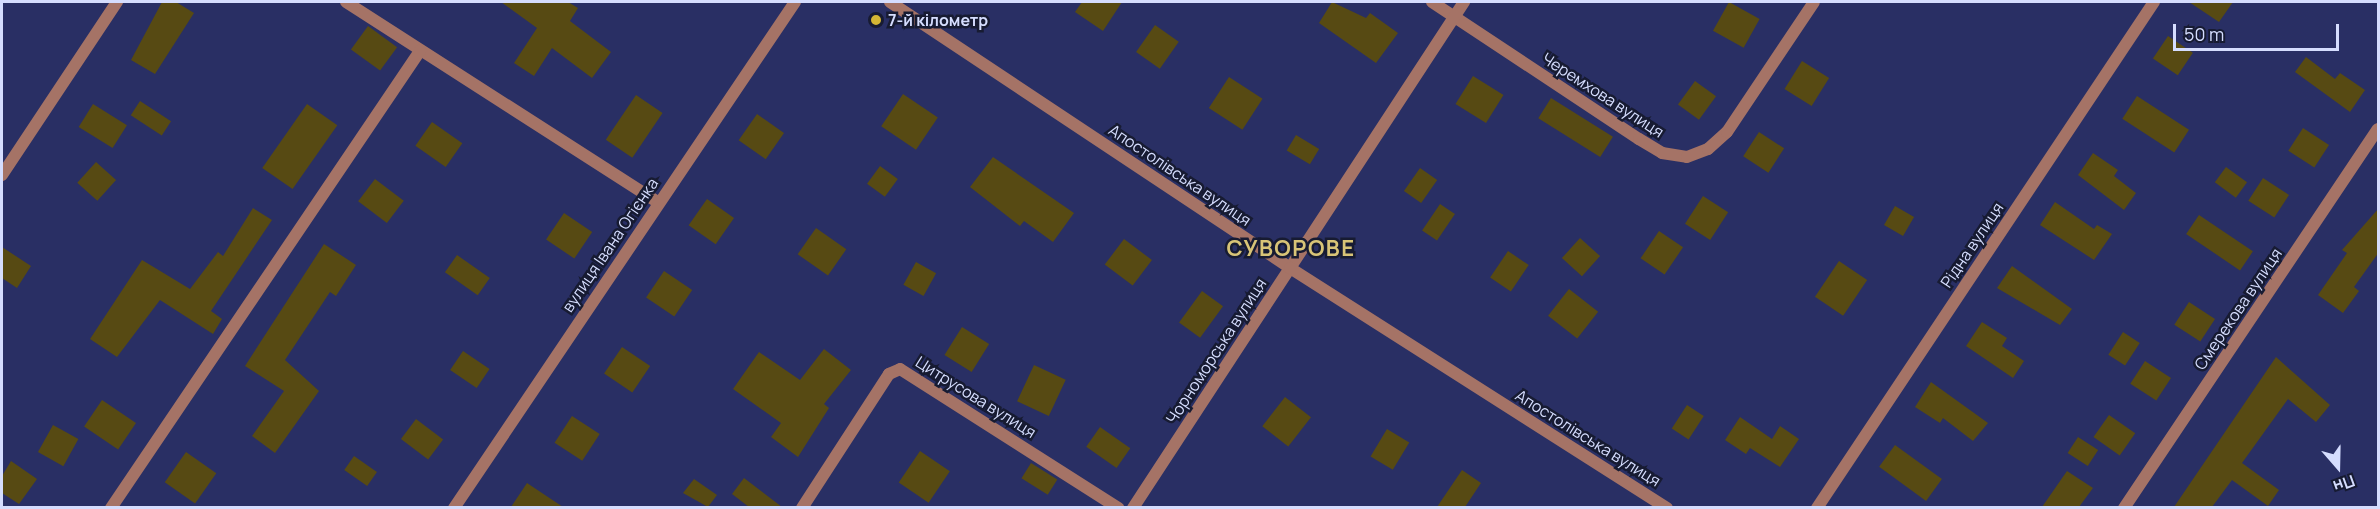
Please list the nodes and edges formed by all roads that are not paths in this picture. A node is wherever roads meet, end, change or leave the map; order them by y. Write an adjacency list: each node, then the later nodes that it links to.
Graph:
1 (117, 2): 12 (street)
2 (346, 2): 10 (street)
3 (795, 2): 13 (street, вулиця Івана Огієнка)
4 (890, 2): 14 (street, Апостолівська вулиця)
5 (1432, 2): 9 (street)
6 (1464, 2): 9 (street, Чорноморська вулиця)
7 (1814, 2): 9 (street, Черемхова вулиця)
8 (2154, 2): 21 (street, Рідна вулиця)
9 (1455, 16): 14 (street, Чорноморська вулиця)
10 (420, 51): 13 (street); 15 (street)
11 (2379, 129): 22 (street, Смерекова вулиця)
12 (2, 175)
13 (657, 202): 16 (street, вулиця Івана Огієнка)
14 (1290, 268): 19 (street, Чорноморська вулиця); 20 (street, Апостолівська вулиця)
15 (111, 507)
16 (454, 507)
17 (802, 507): 18 (street, Цитрусова вулиця)
18 (1118, 507)
19 (1133, 507)
20 (1667, 507)
21 (1817, 507)
22 (2124, 507)

